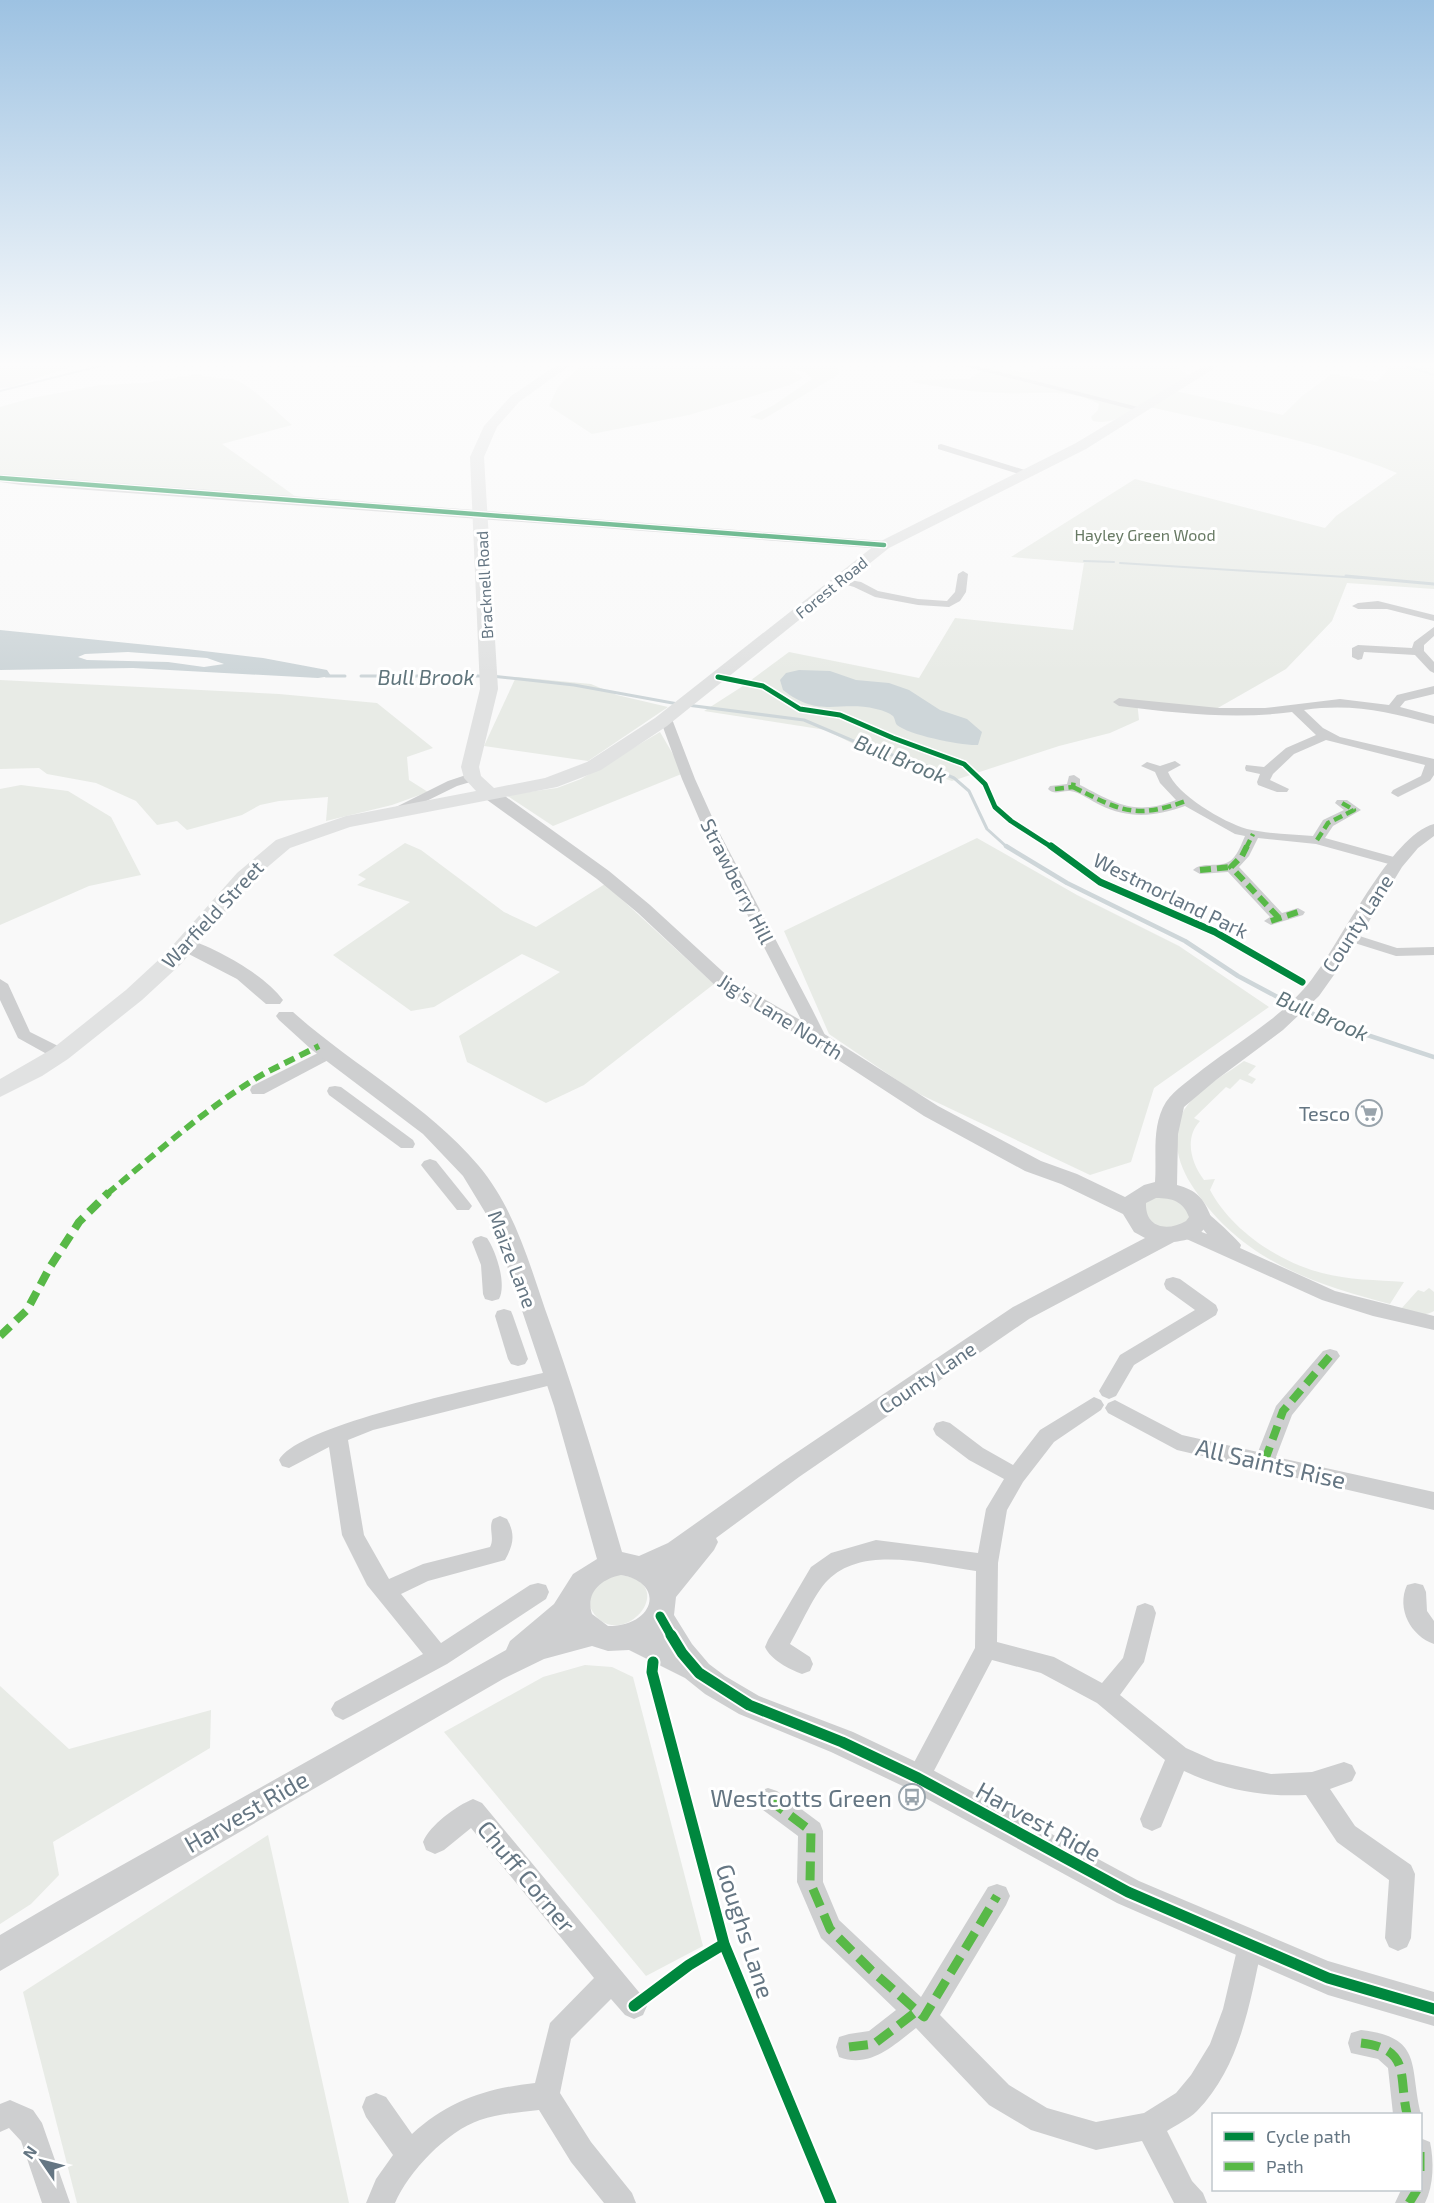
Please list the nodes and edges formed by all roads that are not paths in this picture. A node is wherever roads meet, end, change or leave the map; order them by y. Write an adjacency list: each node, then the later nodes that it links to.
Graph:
1 (478, 469): 6 (main road, Bracknell Road)
2 (1011, 469): 4 (street)
3 (1034, 469): 4 (main road, Forest Road)
4 (1025, 473): 7 (main road, Forest Road)
5 (0, 478): 6 (street)
6 (481, 515): 7 (street); 28 (main road, Bracknell Road)
7 (884, 545): 9 (main road, Forest Road)
8 (963, 574): 9 (street)
9 (839, 581): 20 (main road, Forest Road)
10 (1358, 606): 11 (street)
11 (1434, 618)
12 (1434, 630): 14 (street)
13 (1356, 650): 14 (street)
14 (1418, 652): 15 (street)
15 (1434, 669)
16 (1434, 690): 19 (street)
17 (1119, 702): 18 (street)
18 (1294, 707): 19 (street); 22 (street)
19 (1393, 708): 21 (street)
20 (678, 709): 33 (main road, Forest Road); 48 (street, Strawberry Hill)
21 (1434, 720)
22 (1326, 735): 23 (street); 29 (street)
23 (1432, 762): 32 (street)
24 (1175, 765): 27 (street)
25 (1147, 766): 27 (street)
26 (1251, 768): 29 (street)
27 (1161, 770): 34 (street)
28 (470, 771): 33 (main road); 36 (street)
29 (1267, 772): 31 (street)
30 (1055, 789): 34 (street)
31 (1282, 789)
32 (1398, 792)
33 (489, 793): 36 (main road, Warfield Street); 48 (street, Jig's Lane North)
34 (1186, 801): 38 (street)
35 (1353, 807): 39 (street)
36 (388, 813): 45 (main road, Warfield Street)
37 (1434, 829): 40 (street, County Lane)
38 (1253, 834): 39 (street); 41 (street)
39 (1317, 840): 40 (street)
40 (1396, 862): 44 (street, County Lane)
41 (1231, 867): 42 (street); 43 (street)
42 (1200, 870)
43 (1298, 912)
44 (1350, 937): 46 (street); 57 (street, County Lane)
45 (186, 945): 49 (street, Maize Lane); 50 (main road, Warfield Street)
46 (1434, 951)
47 (0, 984): 50 (street)
48 (819, 1039): 61 (street, Jig's Lane North)
49 (328, 1053): 52 (street); 54 (street, Maize Lane)
50 (60, 1054): 51 (main road, Warfield Street)
51 (0, 1089)
52 (258, 1090)
53 (335, 1091): 55 (street)
54 (407, 1111): 55 (street); 59 (street, Maize Lane)
55 (383, 1126): 56 (street)
56 (407, 1144)
57 (1168, 1146): 61 (street, County Lane); 63 (street, County Lane)
58 (430, 1165): 60 (street)
59 (471, 1171): 60 (street); 66 (street, Maize Lane)
60 (444, 1182): 62 (street)
61 (1145, 1204): 63 (street); 63 (street); 65 (street, County Lane)
62 (463, 1206)
63 (1186, 1220): 65 (street, County Lane); 70 (street)
64 (481, 1242): 67 (street)
65 (1125, 1258): 82 (street, County Lane)
66 (516, 1260): 67 (street); 71 (street, Maize Lane)
67 (490, 1265): 69 (street)
68 (1173, 1284): 75 (street)
69 (492, 1294)
70 (1429, 1320)
71 (539, 1327): 73 (street); 74 (street, Maize Lane)
72 (1330, 1356): 79 (street)
73 (518, 1359)
74 (556, 1377): 77 (street); 85 (street, Maize Lane)
75 (1106, 1402): 79 (street, All Saints Rise); 80 (street)
76 (943, 1429): 80 (street)
77 (337, 1435): 78 (street); 87 (street)
78 (289, 1460)
79 (1265, 1460): 81 (street, All Saints Rise)
80 (1016, 1476): 84 (street)
81 (1434, 1501)
82 (736, 1509): 86 (street, County Lane); 91 (street, County Lane)
83 (500, 1525): 87 (street)
84 (987, 1563): 96 (street); 98 (street)
85 (612, 1564): 86 (street); 90 (street)
86 (641, 1567): 91 (street)
87 (386, 1591): 97 (street)
88 (538, 1592): 97 (street)
89 (1415, 1593): 94 (street)
90 (575, 1598): 93 (street); 99 (street, Harvest Ride)
91 (662, 1604): 95 (street); 100 (street, Harvest Ride)
92 (1145, 1613): 101 (street)
93 (593, 1633): 95 (street); 99 (street, Harvest Ride)
94 (1434, 1634)
95 (633, 1638): 100 (street, Harvest Ride)
96 (986, 1649): 101 (street); 105 (street)
97 (439, 1657): 102 (street)
98 (802, 1664)
99 (493, 1670): 113 (street, Harvest Ride)
100 (699, 1673): 105 (street, Harvest Ride)
101 (1106, 1696): 103 (street)
102 (343, 1709)
103 (1178, 1756): 106 (street); 108 (street)
104 (1344, 1773): 106 (street)
105 (918, 1778): 112 (street, Harvest Ride)
106 (1312, 1783): 111 (street)
107 (768, 1799): 117 (street)
108 (1152, 1819)
109 (435, 1842): 114 (street, Chuff Corner)
110 (997, 1896): 117 (street)
111 (1398, 1938)
112 (1249, 1946): 116 (street, Harvest Ride); 124 (street)
113 (0, 1954)
114 (612, 1979): 115 (street); 120 (street)
115 (634, 2006)
116 (1434, 2009)
117 (921, 2014): 119 (street); 124 (street)
118 (1361, 2043): 122 (street)
119 (849, 2047)
120 (546, 2095): 125 (street); 128 (street)
121 (376, 2107): 125 (street)
122 (1406, 2113)
123 (0, 2118): 126 (street)
124 (1149, 2126): 129 (street)
125 (410, 2155): 127 (street)
126 (56, 2203)
127 (380, 2203)
128 (622, 2203)
129 (1193, 2203)

